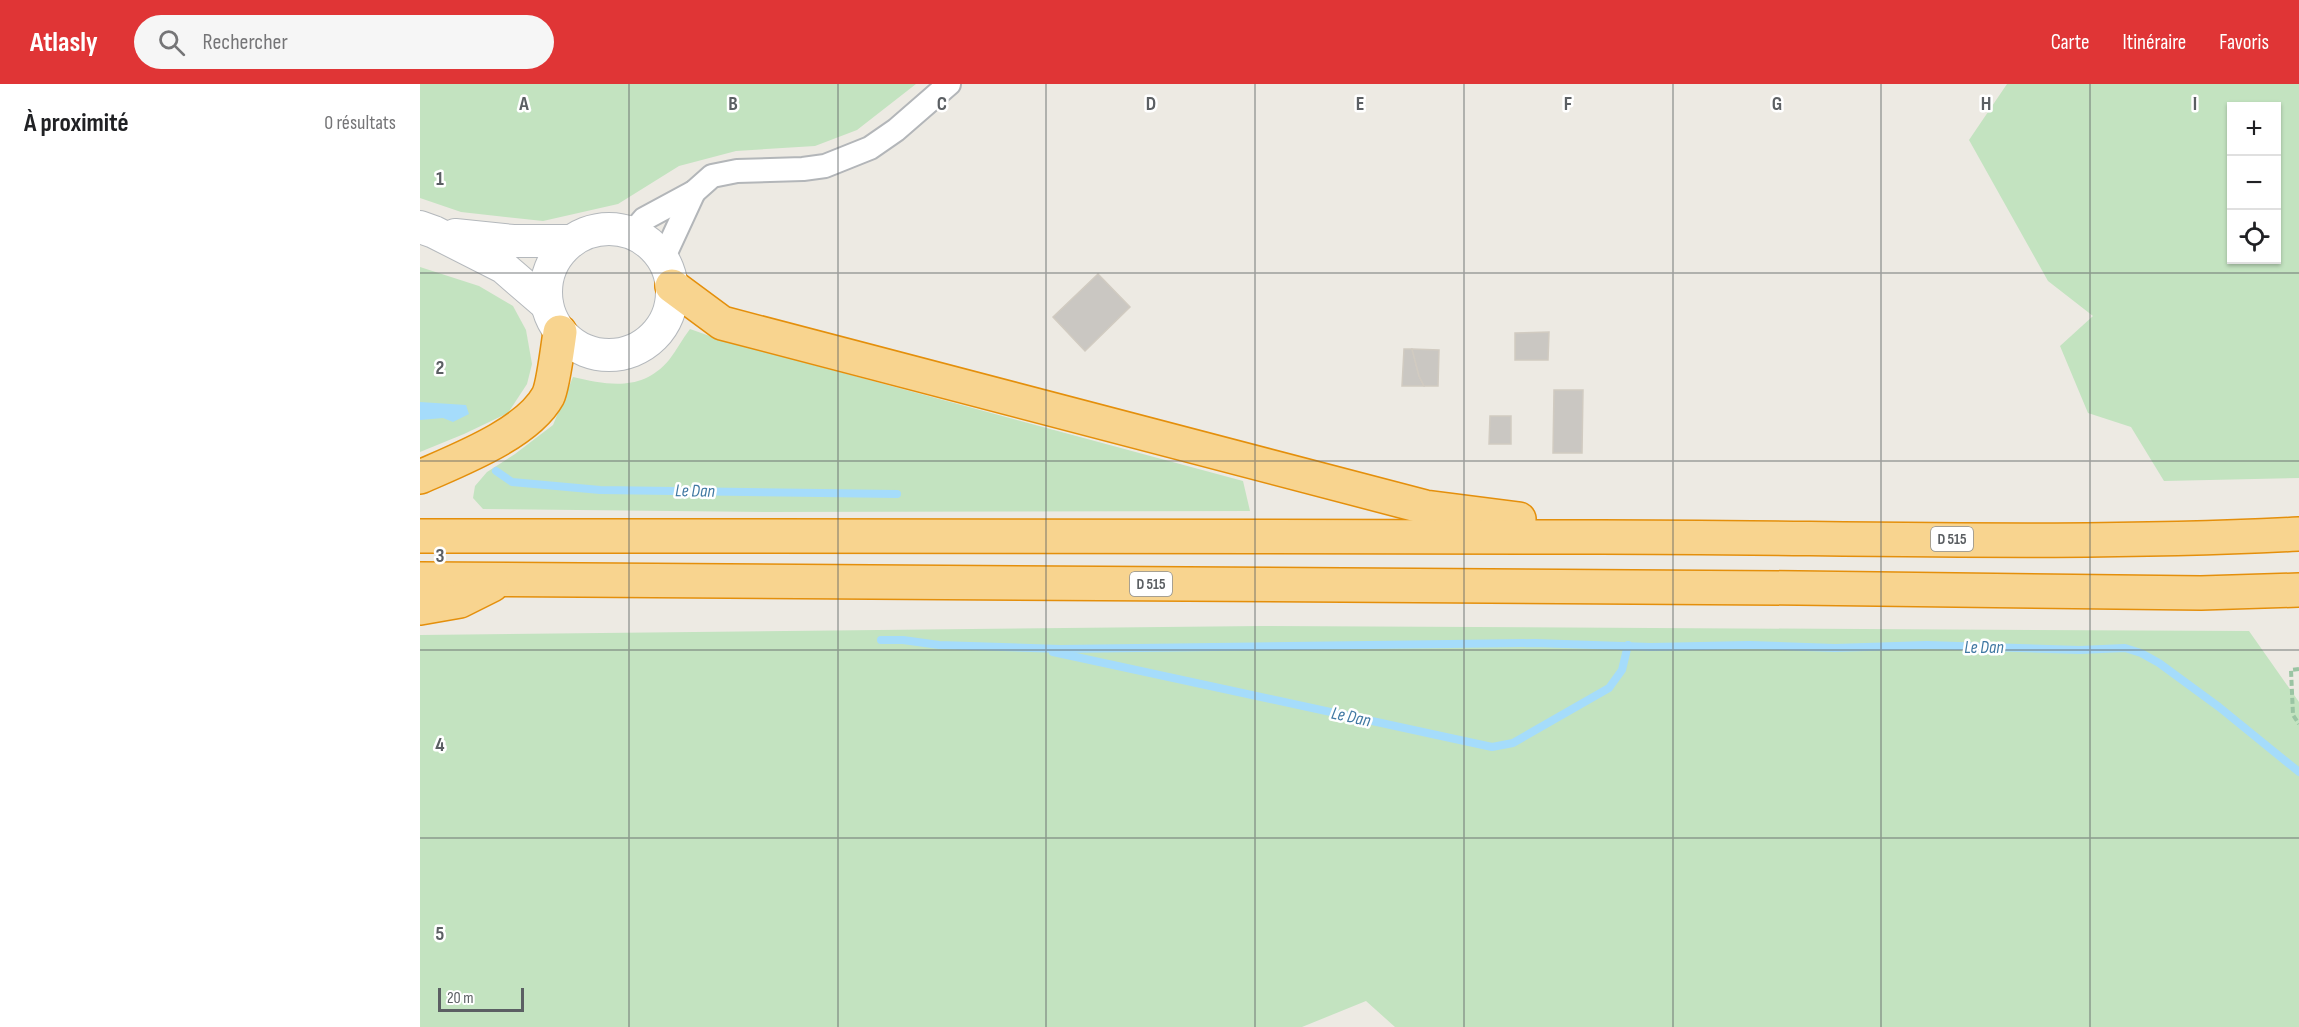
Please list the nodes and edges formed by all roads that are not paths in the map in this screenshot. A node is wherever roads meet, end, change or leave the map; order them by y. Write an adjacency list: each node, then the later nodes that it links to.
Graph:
1 (949, 84): 2 (street)
2 (694, 192): 4 (street); 6 (street)
3 (427, 230): 5 (street); 7 (street)
4 (632, 233): 5 (street); 6 (street)
5 (571, 241): 7 (street)
6 (668, 273): 7 (street); 11 (highway)
7 (554, 319): 8 (highway)
8 (420, 477)
9 (2299, 534): 11 (highway, D 515)
10 (420, 536): 11 (highway, D 515)
11 (1606, 537)
12 (420, 579): 13 (highway, D 515)
13 (502, 579): 14 (highway, D 515); 15 (highway)
14 (2299, 590)
15 (420, 608)

